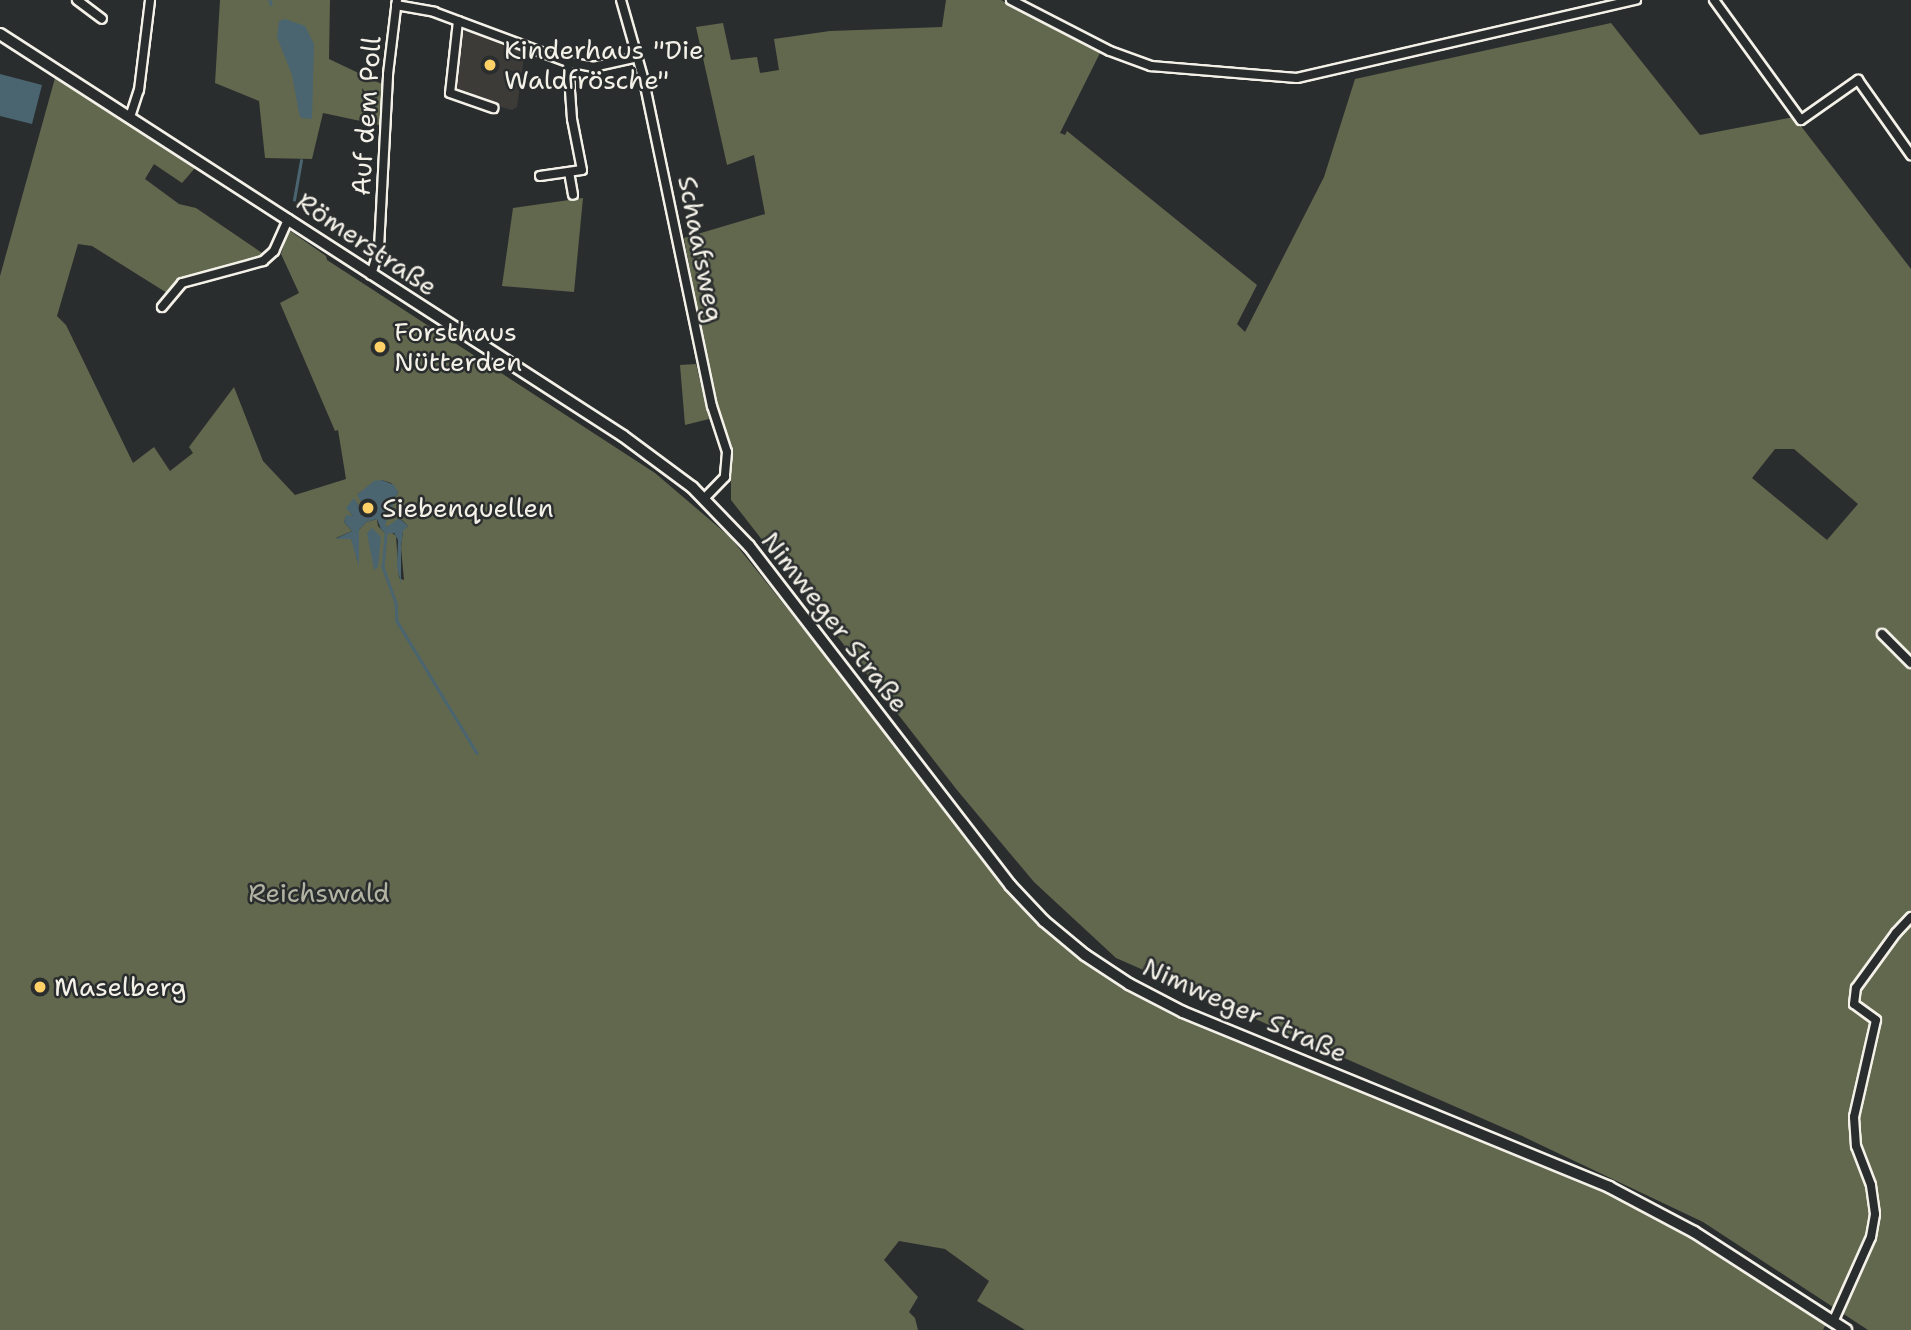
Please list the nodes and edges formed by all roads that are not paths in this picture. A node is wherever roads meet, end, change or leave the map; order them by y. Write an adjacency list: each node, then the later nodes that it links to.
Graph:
1 (77, 0): 8 (street)
2 (150, 0): 14 (street)
3 (621, 0): 11 (street, Schaafsweg)
4 (1011, 0): 5 (street)
5 (1636, 0)
6 (1714, 0): 15 (street)
7 (397, 3): 9 (street); 20 (street, Auf dem Poll)
8 (102, 19)
9 (457, 21): 12 (street); 13 (street)
10 (0, 34): 14 (main road, Römerstraße)
11 (638, 57): 12 (street); 22 (street, Schaafsweg)
12 (568, 62): 16 (street)
13 (493, 108)
14 (130, 117): 19 (main road, Römerstraße)
15 (1911, 155)
16 (569, 172): 17 (street); 18 (street)
17 (540, 176)
18 (573, 195)
19 (288, 219): 20 (main road, Römerstraße); 21 (street)
20 (371, 275): 22 (main road, Römerstraße)
21 (162, 307)
22 (704, 499): 26 (main road, Nimweger Straße)
23 (1882, 634): 24 (street)
24 (1911, 663)
25 (1911, 917): 26 (street)
26 (1833, 1322): 27 (main road, Nimweger Straße)
27 (1846, 1330)

